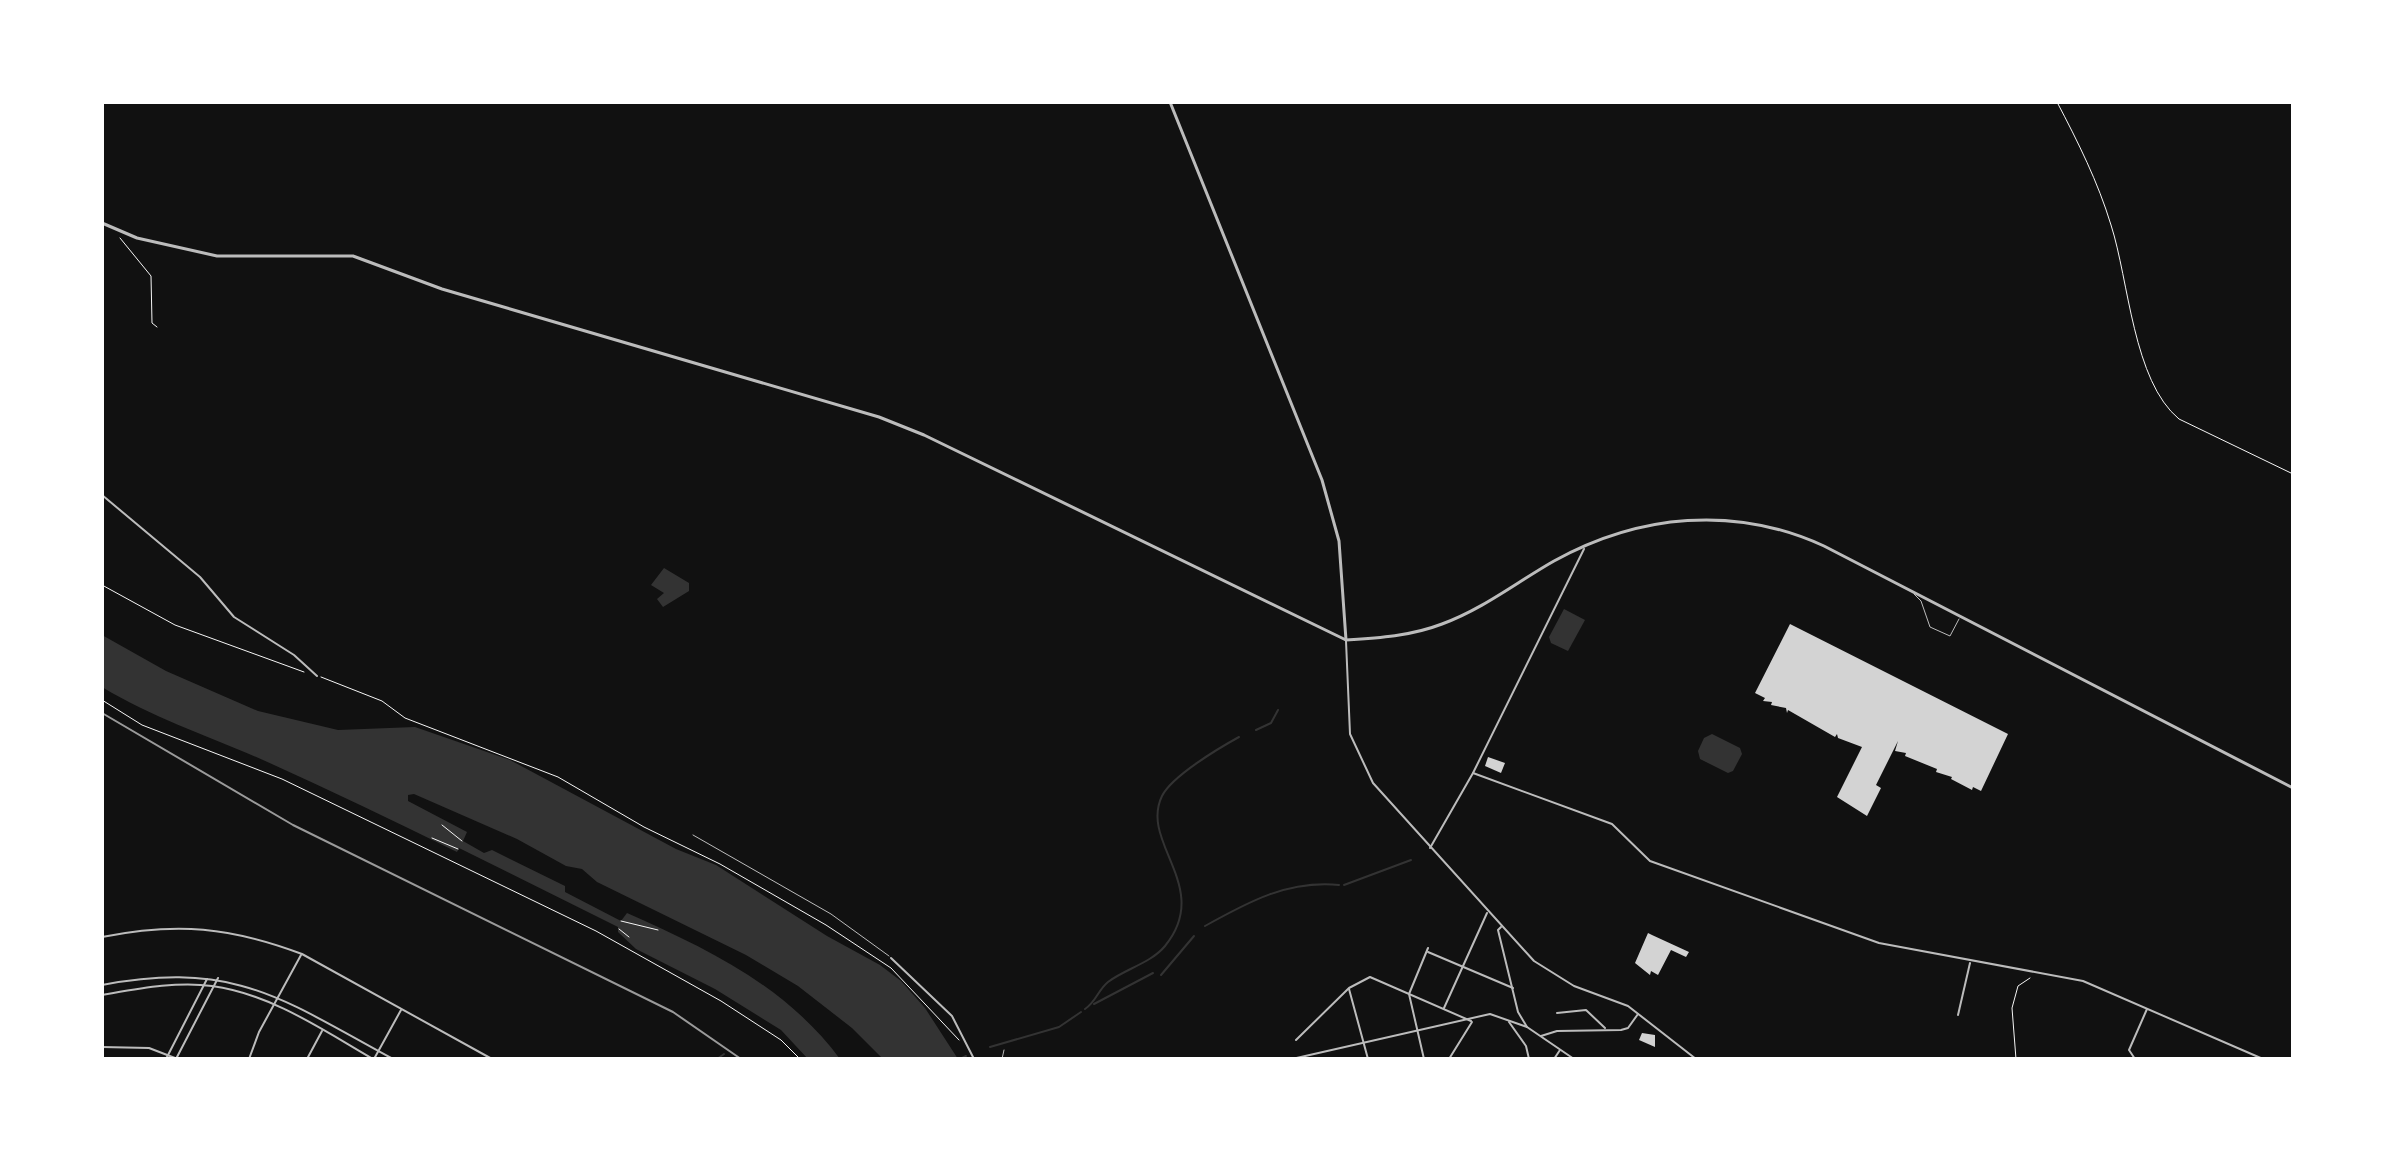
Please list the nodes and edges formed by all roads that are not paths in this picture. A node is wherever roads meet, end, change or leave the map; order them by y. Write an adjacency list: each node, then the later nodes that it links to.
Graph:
1 (1170, 102): 7 (street)
2 (102, 223): 7 (street)
3 (102, 495): 8 (street)
4 (1586, 544): 5 (street); 7 (street); 9 (street)
5 (1909, 590): 6 (street); 6 (lane)
6 (1960, 617): 10 (street)
7 (1346, 640): 12 (street)
8 (317, 676)
9 (1473, 773): 12 (street); 18 (street)
10 (2293, 788)
11 (693, 835): 17 (lane)
12 (1430, 848): 13 (street)
13 (1488, 913): 14 (street); 19 (street)
14 (1501, 927): 26 (street); 35 (street)
15 (102, 937): 16 (street)
16 (302, 954): 29 (street); 33 (street)
17 (891, 958): 59 (street)
18 (1971, 962): 32 (street); 36 (street)
19 (1462, 966): 26 (street); 27 (street); 31 (street)
20 (207, 977): 21 (street); 22 (street); 23 (street)
21 (218, 978): 24 (street); 29 (street)
22 (102, 985)
23 (205, 986): 24 (street); 28 (street); 50 (street)
24 (215, 986): 30 (street); 53 (street)
25 (1349, 988): 27 (street); 44 (street); 45 (street)
26 (1513, 988): 39 (street)
27 (1409, 994): 31 (street); 41 (street)
28 (102, 995)
29 (279, 997): 30 (street); 49 (street)
30 (275, 1004): 42 (street); 54 (street)
31 (1444, 1008): 38 (street)
32 (2147, 1008): 69 (street); 70 (street)
33 (401, 1009): 49 (street); 58 (street)
34 (1557, 1013): 40 (street)
35 (1638, 1014): 40 (street); 51 (street)
36 (1958, 1015)
37 (1508, 1019): 38 (street); 39 (street); 65 (street)
38 (1472, 1021): 41 (street); 64 (street)
39 (1527, 1027): 43 (street)
40 (1606, 1028): 43 (street)
41 (1416, 1029): 45 (street); 63 (street)
42 (322, 1030): 55 (street); 56 (street)
43 (1540, 1036): 48 (street)
44 (1296, 1040)
45 (1363, 1042): 61 (street); 62 (street)
46 (102, 1047): 50 (street)
47 (1004, 1050): 60 (lane)
48 (1560, 1050): 66 (street); 67 (street)
49 (379, 1051): 56 (street); 57 (street)
50 (168, 1055): 52 (street); 53 (street)
51 (1691, 1057): 68 (street)
52 (166, 1059)
53 (176, 1059)
54 (249, 1059)
55 (307, 1059)
56 (374, 1059)
57 (393, 1059)
58 (492, 1059)
59 (974, 1059)
60 (1002, 1059)
61 (1292, 1059)
62 (1368, 1059)
63 (1424, 1059)
64 (1449, 1059)
65 (1529, 1059)
66 (1554, 1059)
67 (1574, 1059)
68 (1696, 1059)
69 (2135, 1059)
70 (2263, 1059)

